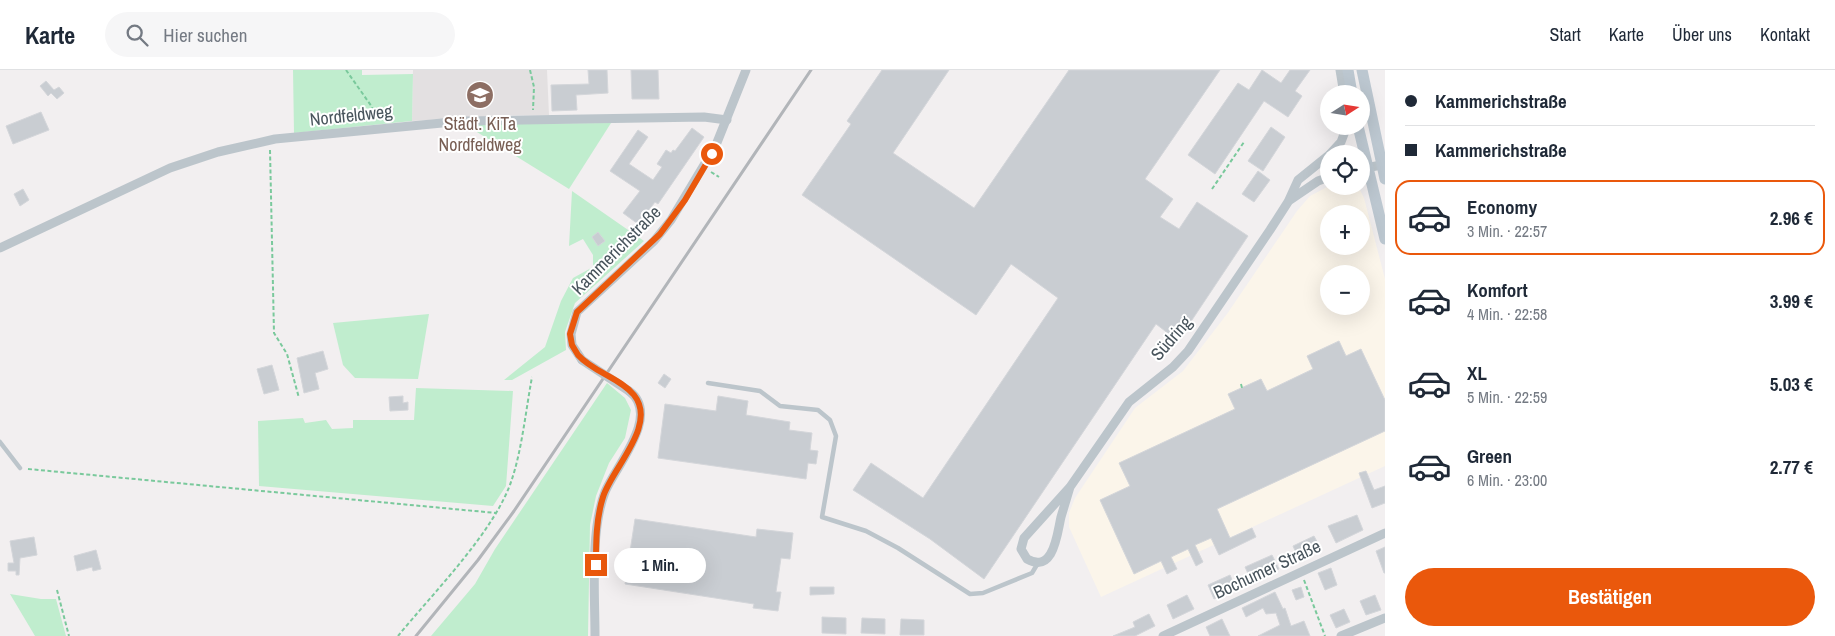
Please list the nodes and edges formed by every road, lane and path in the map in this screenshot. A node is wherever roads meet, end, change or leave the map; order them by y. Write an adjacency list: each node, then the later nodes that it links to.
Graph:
1 (346, 70): 11 (path)
2 (530, 70): 9 (path)
3 (746, 70): 10 (street, Kammerichstraße)
4 (1340, 70): 7 (street)
5 (1348, 70): 8 (main road)
6 (1362, 70): 14 (main road)
7 (1342, 85)
8 (1350, 85)
9 (532, 120): 10 (street, Nordfeldweg); 11 (street, Nordfeldweg)
10 (728, 120): 19 (street, Kammerichstraße)
11 (378, 129): 12 (street, Nordfeldweg)
12 (270, 140): 29 (street, Nordfeldweg); 34 (path)
13 (1244, 142): 26 (path)
14 (1378, 151): 15 (street); 18 (main road)
15 (1370, 153)
16 (1320, 162): 20 (street, Südring)
17 (1320, 165): 20 (street, Südring)
18 (1381, 165): 21 (street); 23 (main road)
19 (704, 167): 22 (path); 47 (street, Kammerichstraße, bridge)
20 (1315, 167): 27 (street, Südring)
21 (1370, 167)
22 (719, 178)
23 (1385, 179)
24 (1320, 180): 27 (street, Südring)
25 (1370, 188): 28 (main road)
26 (1212, 189)
27 (1288, 202): 37 (street, Südring)
28 (1385, 239)
29 (0, 248)
30 (532, 377): 38 (path)
31 (708, 383): 40 (lane, Südring)
32 (1241, 384): 33 (path)
33 (1242, 388)
34 (299, 398)
35 (0, 442): 36 (lane)
36 (20, 468): 38 (path)
37 (1070, 487): 40 (street, Südring); 40 (street, Südring)
38 (496, 513): 46 (path)
39 (1385, 532): 41 (street, Bochumer Straße)
40 (1038, 563)
41 (1301, 572): 44 (street, Bochumer Straße); 49 (path)
42 (58, 590): 45 (path)
43 (1385, 618): 50 (street)
44 (1176, 633): 48 (street, Bochumer Straße)
45 (69, 636)
46 (398, 636)
47 (595, 636)
48 (1163, 636)
49 (1325, 636)
50 (1342, 636)

